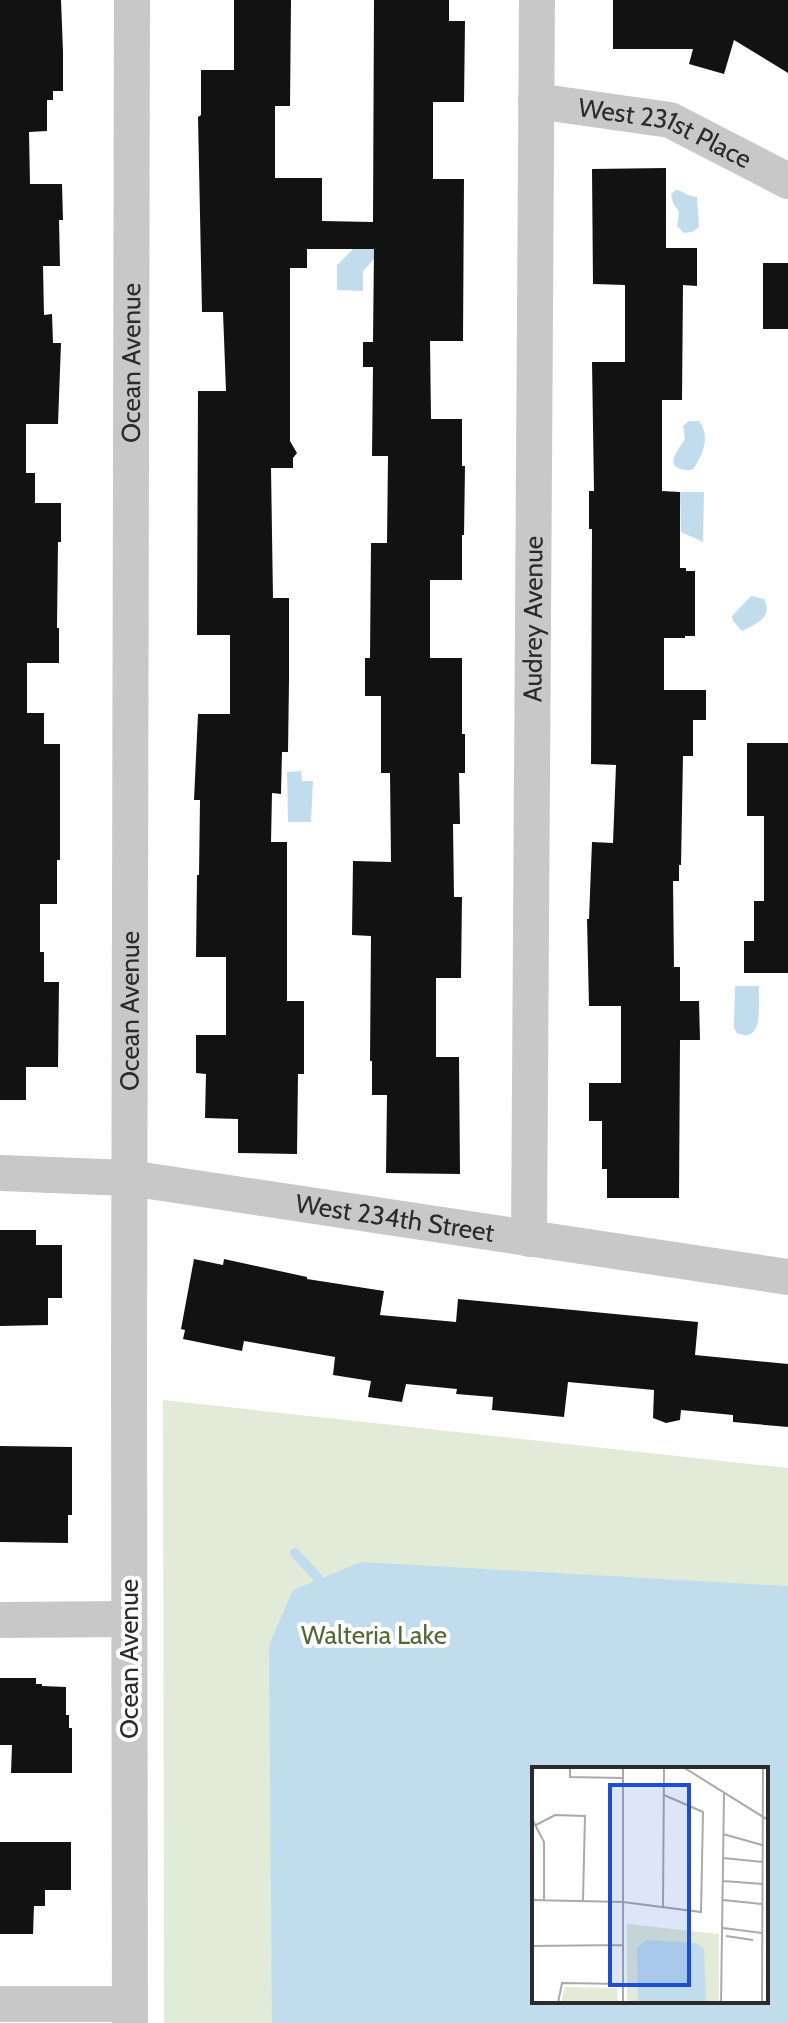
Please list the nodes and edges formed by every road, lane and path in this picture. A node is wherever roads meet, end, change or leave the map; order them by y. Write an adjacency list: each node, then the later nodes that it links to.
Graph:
1 (132, 0): 6 (street, Ocean Avenue)
2 (537, 0): 3 (street, Audrey Avenue)
3 (536, 101): 4 (street, West 231st Place); 7 (street, Audrey Avenue)
4 (788, 181)
5 (0, 1173): 6 (street, West 234th Street)
6 (129, 1178): 7 (street, West 234th Street); 9 (street, Ocean Avenue)
7 (529, 1239): 8 (street, West 234th Street)
8 (788, 1277)
9 (129, 1619): 10 (street); 12 (street, Ocean Avenue)
10 (0, 1620)
11 (0, 2004): 12 (street)
12 (130, 2014)

